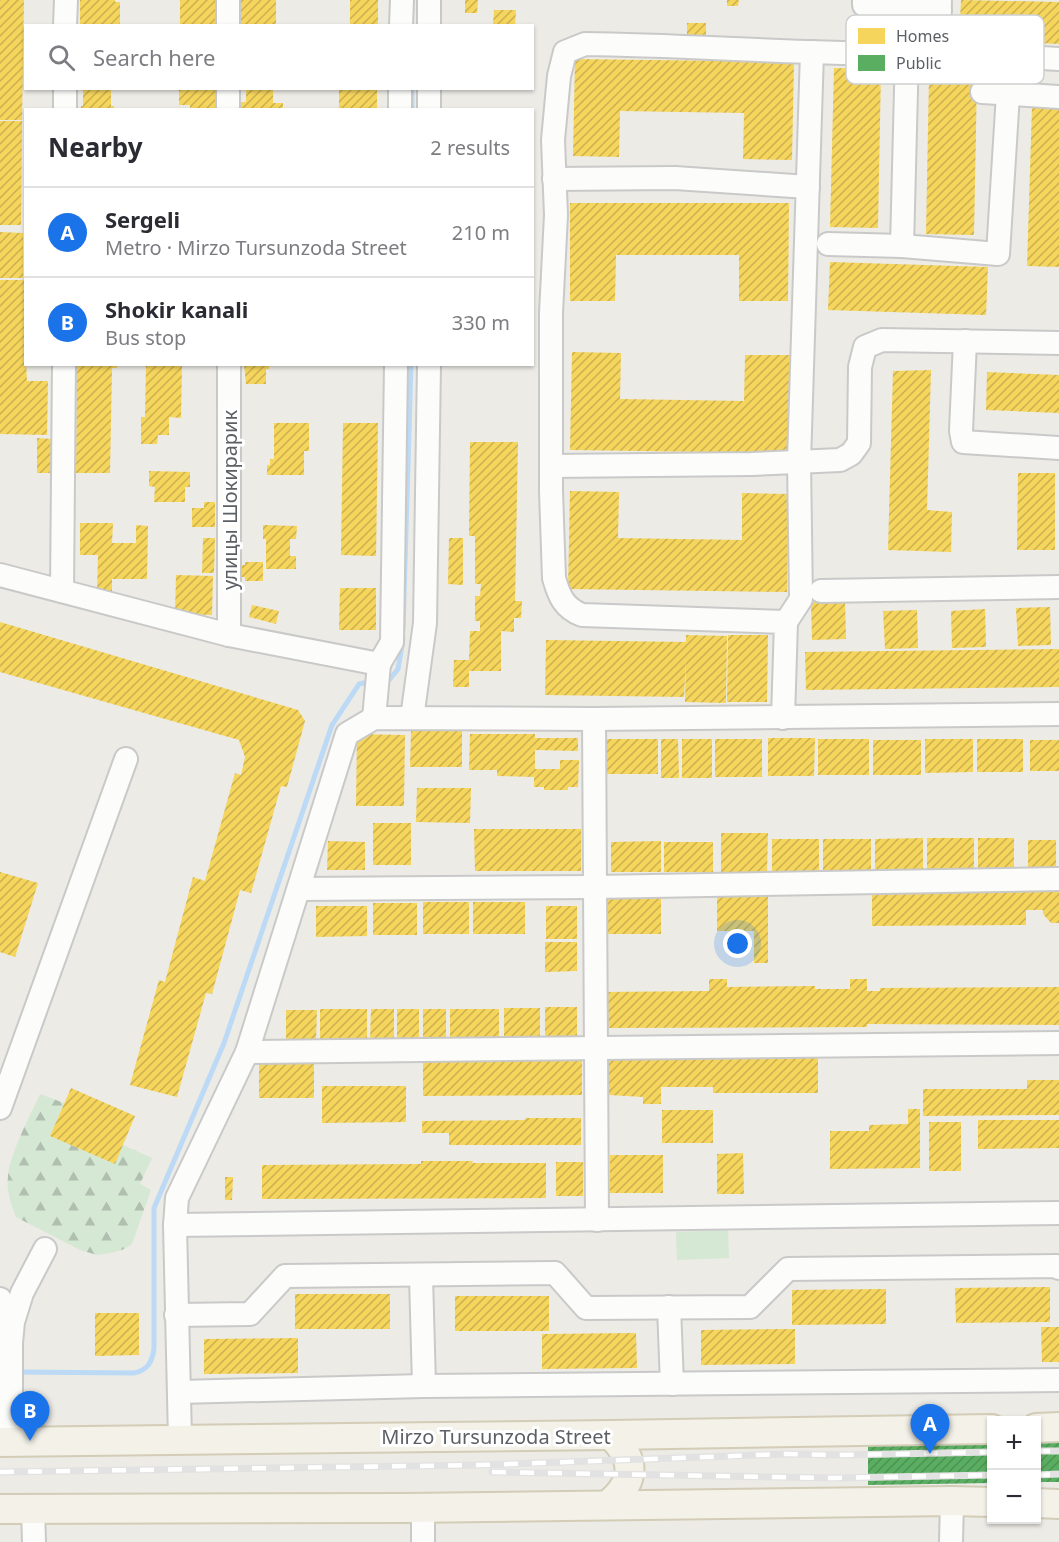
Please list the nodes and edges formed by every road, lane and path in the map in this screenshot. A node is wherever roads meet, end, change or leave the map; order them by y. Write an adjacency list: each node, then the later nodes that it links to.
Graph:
1 (66, 0): 7 (street)
2 (228, 0): 8 (street)
3 (402, 0): 9 (street)
4 (429, 0): 10 (street)
5 (864, 0): 6 (street)
6 (940, 5)
7 (65, 24)
8 (228, 24)
9 (401, 24)
10 (429, 24)
11 (812, 52): 12 (street); 27 (street); 28 (street)
12 (846, 52)
13 (1044, 58): 14 (street)
14 (1059, 59)
15 (906, 84): 30 (street)
16 (65, 90): 23 (street)
17 (228, 90): 24 (street)
18 (400, 90): 25 (street)
19 (429, 90): 26 (street)
20 (982, 92): 21 (street)
21 (1008, 94): 22 (street); 30 (street)
22 (1059, 97)
23 (65, 108)
24 (228, 108)
25 (400, 108)
26 (429, 108)
27 (554, 178): 28 (street); 39 (street)
28 (808, 187): 38 (street)
29 (828, 244): 30 (street)
30 (902, 246)
31 (965, 341): 32 (street); 37 (street); 38 (street)
32 (1059, 343)
33 (64, 366): 42 (street)
34 (229, 366): 45 (street, улицы Шокирарик)
35 (396, 366): 46 (street)
36 (429, 366): 49 (street)
37 (1059, 448)
38 (799, 462): 39 (street); 44 (street)
39 (551, 466): 44 (street)
40 (0, 575): 42 (street)
41 (1059, 587): 43 (street)
42 (62, 591): 45 (street)
43 (820, 591)
44 (786, 622): 50 (street)
45 (229, 636): 46 (street)
46 (379, 667): 48 (street)
47 (1059, 714): 50 (street)
48 (374, 718): 49 (street); 55 (street)
49 (412, 718): 51 (street)
50 (783, 718): 51 (street)
51 (594, 719): 54 (street)
52 (126, 759): 59 (street)
53 (1059, 879): 54 (street)
54 (595, 887): 55 (street); 57 (street)
55 (299, 890): 58 (street)
56 (1059, 1043): 57 (street)
57 (596, 1048): 58 (street); 61 (street)
58 (247, 1052): 62 (street)
59 (0, 1108)
60 (1059, 1213): 61 (street)
61 (597, 1220): 62 (street)
62 (175, 1225): 68 (street)
63 (45, 1249): 69 (street)
64 (1059, 1268): 67 (street)
65 (421, 1276): 67 (street); 68 (street); 72 (street)
66 (0, 1299): 69 (street)
67 (669, 1307): 71 (street)
68 (176, 1315): 73 (street)
69 (11, 1342): 79 (street)
70 (1059, 1380): 71 (street)
71 (672, 1384): 72 (street)
72 (424, 1386): 73 (street)
73 (179, 1392): 78 (street)
74 (1059, 1427): 75 (main road)
75 (1041, 1428)
76 (987, 1429): 77 (main road, Mirzo Tursunzoda Street)
77 (611, 1435): 78 (main road, Mirzo Tursunzoda Street); 83 (main road)
78 (180, 1439): 79 (main road, Mirzo Tursunzoda Street)
79 (5, 1442)
80 (952, 1501): 81 (main road); 83 (main road); 90 (street)
81 (987, 1502)
82 (1041, 1503): 84 (main road)
83 (609, 1504): 85 (main road)
84 (1059, 1504)
85 (423, 1508): 87 (main road); 89 (street)
86 (0, 1509): 87 (main road)
87 (33, 1509): 88 (street)
88 (34, 1542)
89 (423, 1542)
90 (951, 1542)

